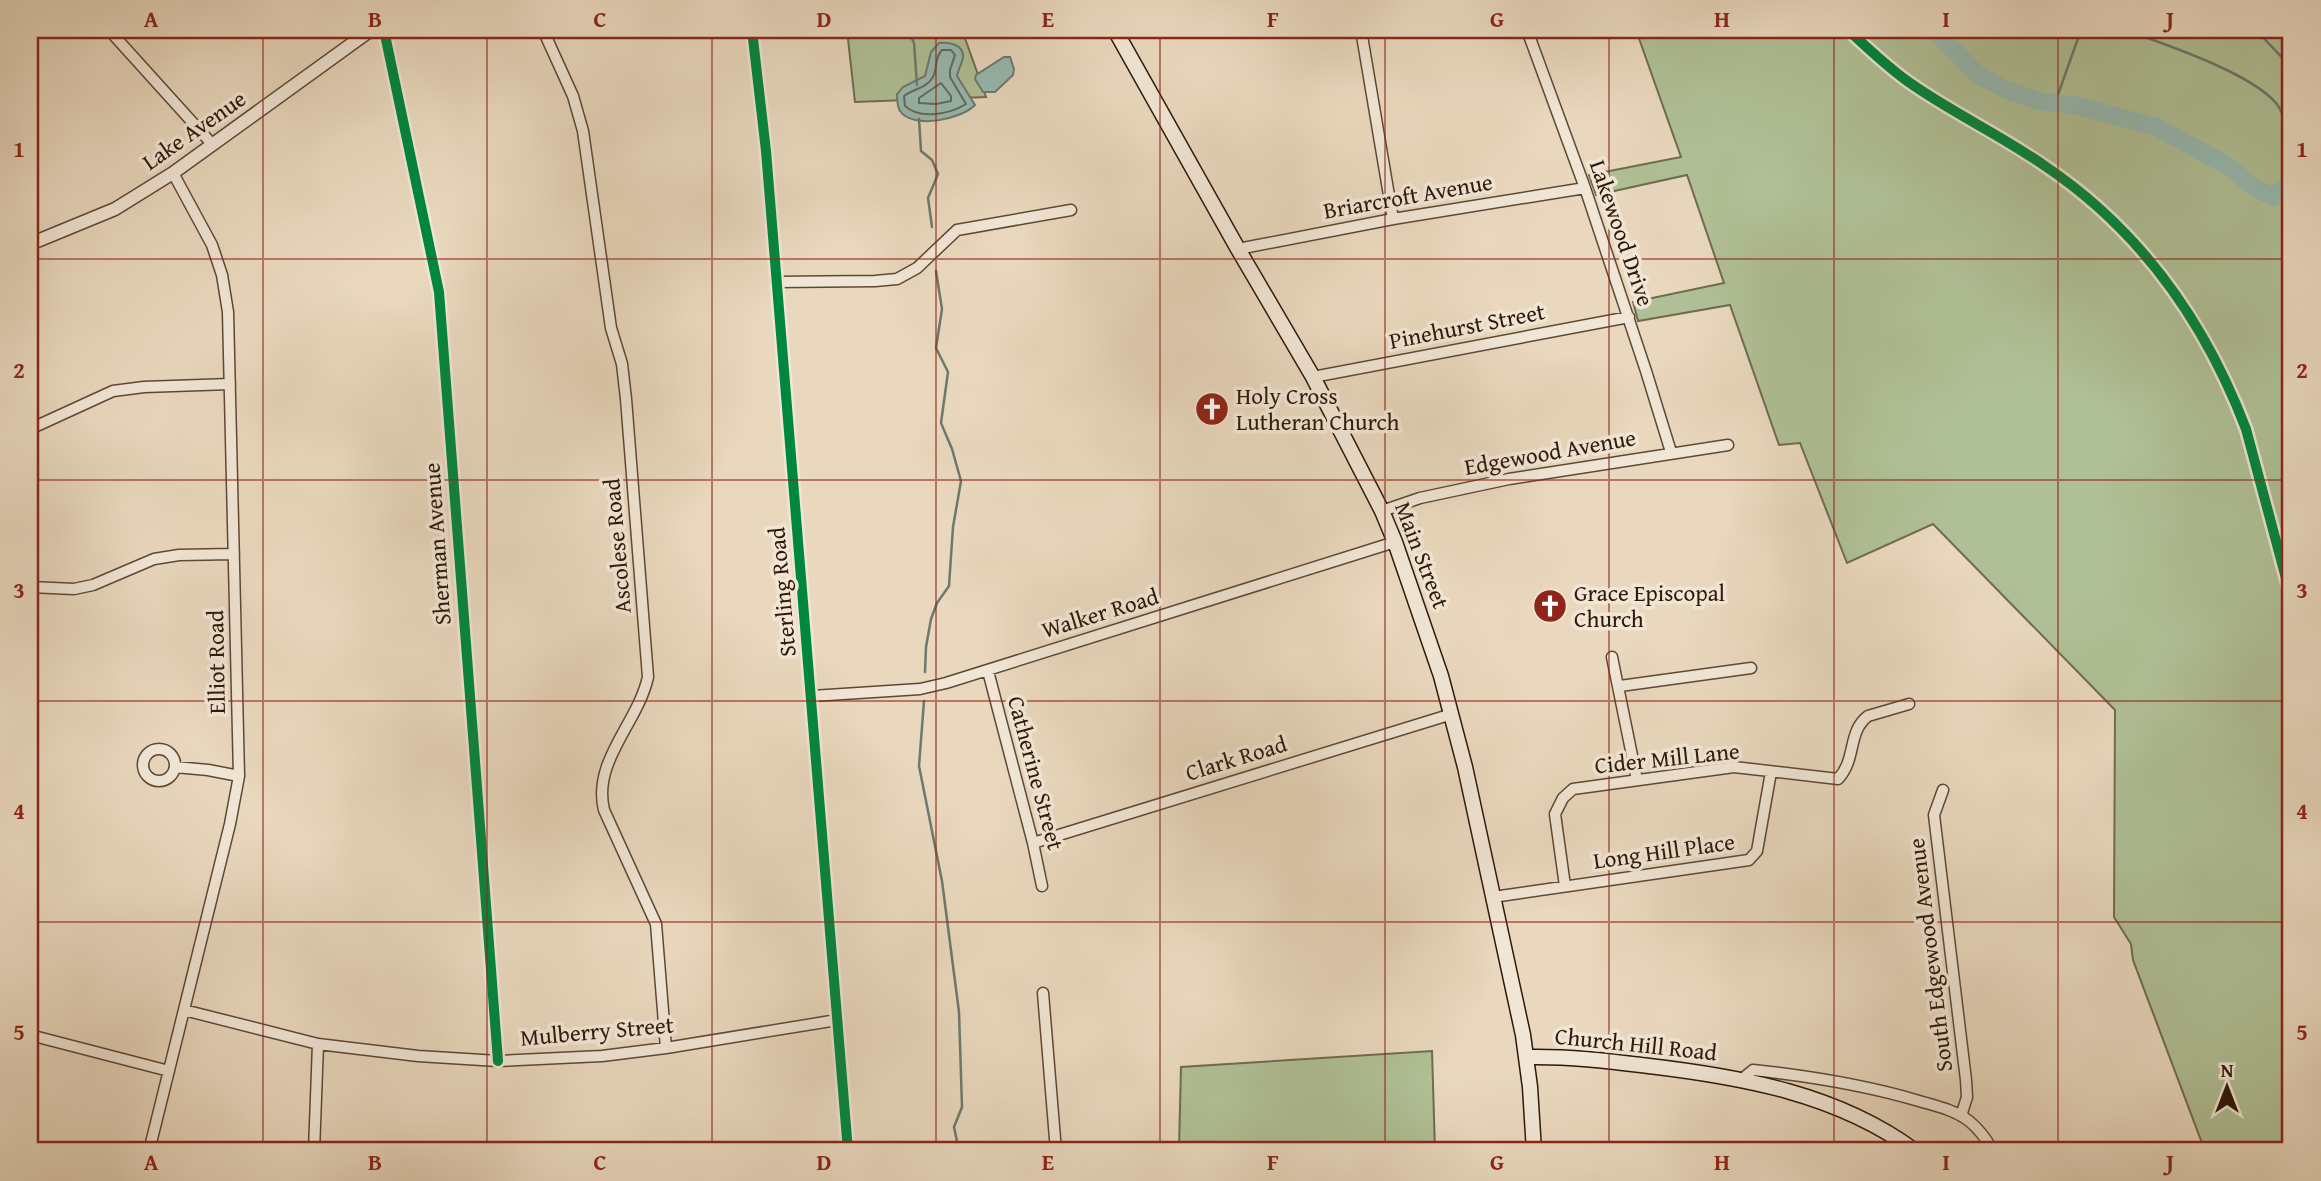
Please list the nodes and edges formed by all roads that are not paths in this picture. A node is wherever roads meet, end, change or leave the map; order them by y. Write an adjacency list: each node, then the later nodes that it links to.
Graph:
1 (109, 30): 9 (street)
2 (371, 30): 9 (street, Lake Avenue)
3 (384, 30): 50 (street, Sherman Avenue)
4 (543, 30): 48 (street, Ascolese Road)
5 (752, 30): 16 (street, Sterling Road)
6 (1115, 30): 15 (main road, Main Street)
7 (1362, 30): 13 (street)
8 (1527, 30): 11 (street, Lakewood Drive)
9 (212, 144): 10 (street, Lake Avenue)
10 (173, 173): 14 (street, Lake Avenue); 19 (street, Elliot Road)
11 (1586, 188): 13 (street, Briarcroft Avenue); 17 (street, Lakewood Drive)
12 (1071, 210): 16 (street)
13 (1393, 219): 15 (street, Briarcroft Avenue)
14 (31, 241)
15 (1238, 249): 18 (main road, Main Street)
16 (776, 282): 31 (street, Sterling Road)
17 (1629, 317): 18 (street, Pinehurst Street); 22 (street, Lakewood Drive)
18 (1313, 377): 23 (main road, Main Street)
19 (230, 384): 20 (street); 25 (street, Elliot Road)
20 (30, 429)
21 (1728, 445): 22 (street, Edgewood Avenue)
22 (1671, 452): 23 (street, Edgewood Avenue)
23 (1382, 511): 24 (main road, Main Street)
24 (1395, 542): 29 (street, Walker Road); 33 (main road, Main Street)
25 (234, 554): 26 (street); 36 (street, Elliot Road)
26 (30, 587)
27 (1612, 657): 30 (street)
28 (1751, 668): 30 (street)
29 (988, 671): 31 (street, Walker Road); 39 (street, Catherine Street)
30 (1620, 686): 37 (street)
31 (812, 696): 45 (street, Sterling Road)
32 (1909, 704): 35 (street, Cider Mill Lane)
33 (1452, 714): 39 (street, Clark Road); 42 (main road, Main Street)
34 (175, 767): 36 (street)
35 (1771, 772): 37 (street, Cider Mill Lane); 41 (street, Long Hill Place)
36 (239, 776): 44 (street, Elliot Road)
37 (1637, 780): 41 (street, Cider Mill Lane)
38 (1943, 790): 53 (street, South Edgewood Avenue)
39 (1033, 843): 40 (street, Catherine Street)
40 (1042, 886)
41 (1565, 886): 42 (street, Long Hill Place)
42 (1493, 897): 49 (main road, Main Street)
43 (1043, 993): 57 (street)
44 (184, 1010): 47 (street, Mulberry Street); 51 (street, Elliot Road)
45 (837, 1020): 48 (street, Mulberry Street); 56 (street, Sterling Road)
46 (30, 1035): 51 (street)
47 (318, 1044): 50 (street, Mulberry Street); 55 (street)
48 (666, 1048): 50 (street, Mulberry Street)
49 (1526, 1057): 52 (main road, Church Hill Road); 58 (main road, Main Street)
50 (498, 1061)
51 (169, 1071): 54 (street, Elliot Road)
52 (1742, 1079): 53 (street, Church Hill Road); 59 (main road, Church Hill Road)
53 (1961, 1116): 60 (street, Church Hill Road)
54 (149, 1151)
55 (314, 1151)
56 (848, 1151)
57 (1056, 1151)
58 (1534, 1151)
59 (1916, 1151)
60 (1993, 1151)

